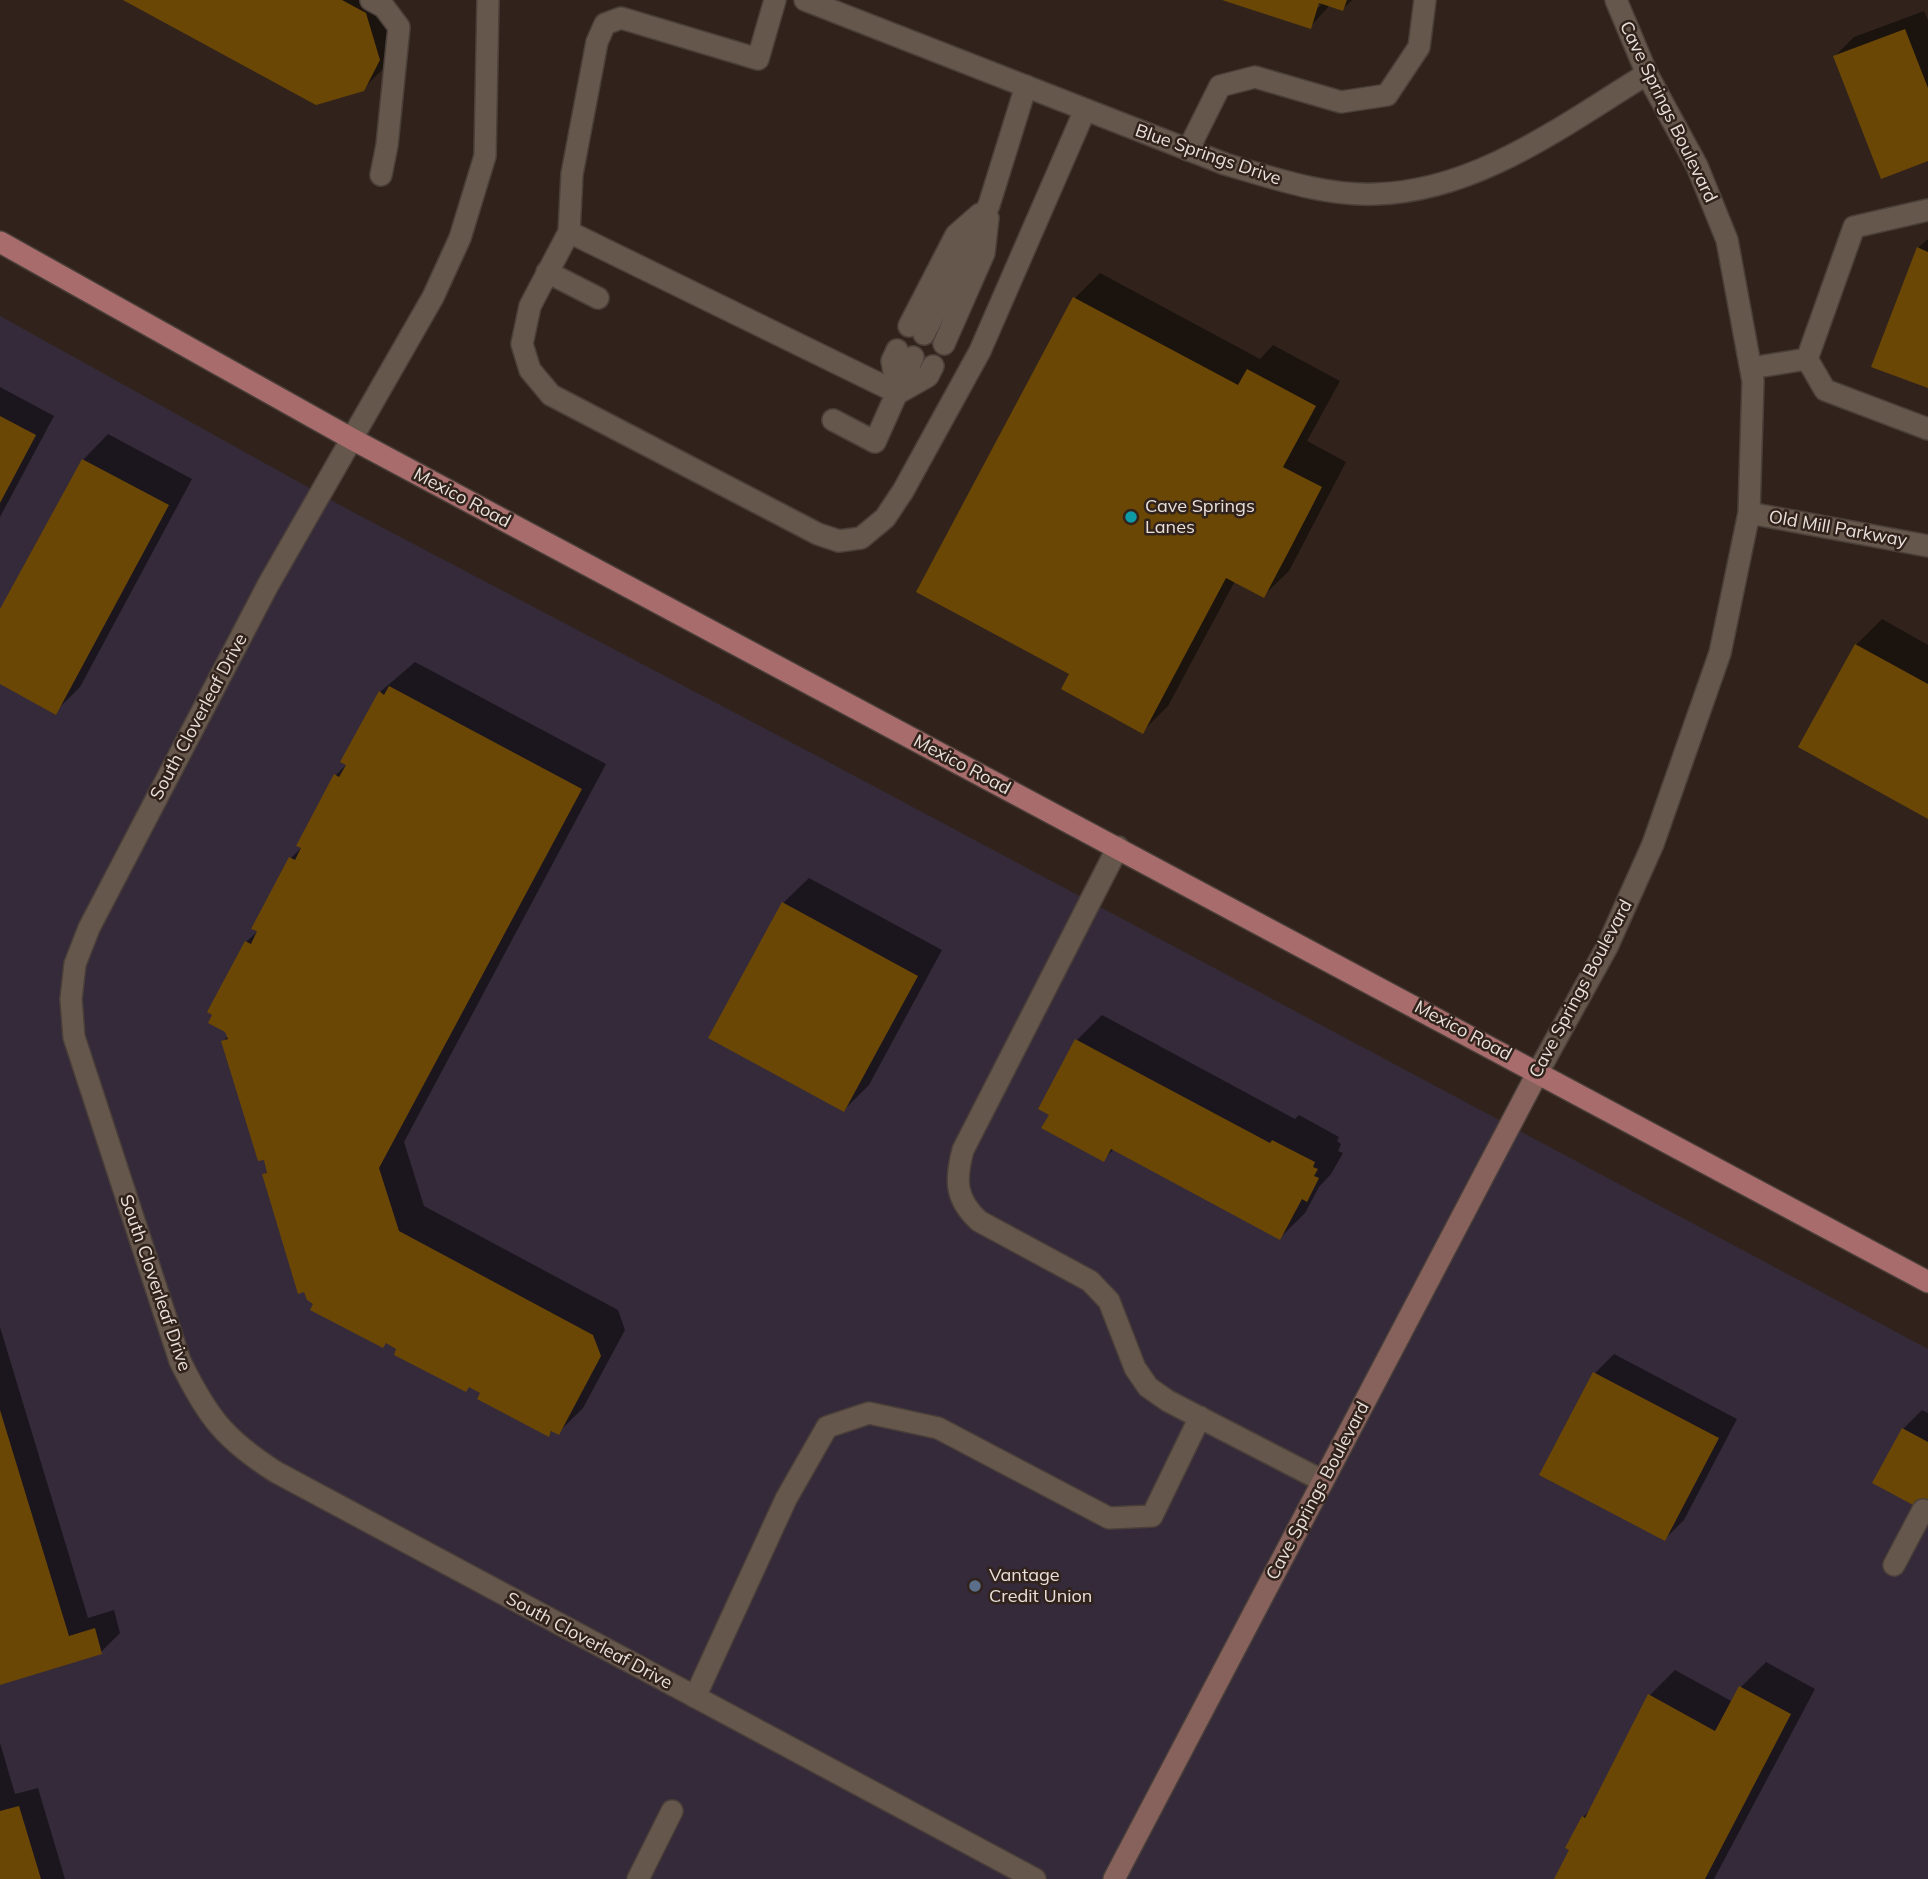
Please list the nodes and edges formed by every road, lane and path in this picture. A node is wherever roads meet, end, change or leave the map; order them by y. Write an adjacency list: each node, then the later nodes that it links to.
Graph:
1 (371, 0): 11 (street)
2 (488, 0): 25 (street, South Cloverleaf Drive)
3 (775, 0): 14 (street)
4 (805, 0): 8 (street, Blue Springs Drive)
5 (1425, 0): 10 (street)
6 (1616, 0): 7 (street, Cave Springs Boulevard)
7 (1647, 74): 10 (street, Blue Springs Drive); 21 (street, Cave Springs Boulevard)
8 (1026, 86): 9 (street, Blue Springs Drive); 12 (street)
9 (1085, 110): 10 (street, Blue Springs Drive); 16 (street)
10 (1188, 150)
11 (381, 174)
12 (989, 205): 18 (street); 19 (street)
13 (1928, 210): 20 (street)
14 (569, 232): 16 (street); 22 (street)
15 (0, 242): 25 (main road, Mexico Road)
16 (547, 272): 17 (street)
17 (598, 298)
18 (917, 330)
19 (944, 344)
20 (1807, 359): 21 (street); 24 (street)
21 (1751, 368): 26 (street, Cave Springs Boulevard)
22 (898, 393): 22 (street); 23 (street)
23 (833, 420)
24 (1928, 429)
25 (352, 439): 28 (main road, Mexico Road); 35 (street, South Cloverleaf Drive)
26 (1749, 513): 27 (street, Old Mill Parkway); 29 (street, Cave Springs Boulevard)
27 (1928, 546)
28 (1118, 847): 29 (main road, Mexico Road); 31 (street)
29 (1538, 1072): 30 (main road, Mexico Road); 32 (street, Cave Springs Boulevard)
30 (1928, 1282)
31 (1200, 1417): 32 (street); 35 (street)
32 (1323, 1481): 39 (street, Cave Springs Boulevard)
33 (1923, 1510): 34 (street)
34 (1894, 1565)
35 (695, 1697): 38 (street, South Cloverleaf Drive)
36 (672, 1811): 37 (street)
37 (638, 1879)
38 (1035, 1879)
39 (1114, 1879)

